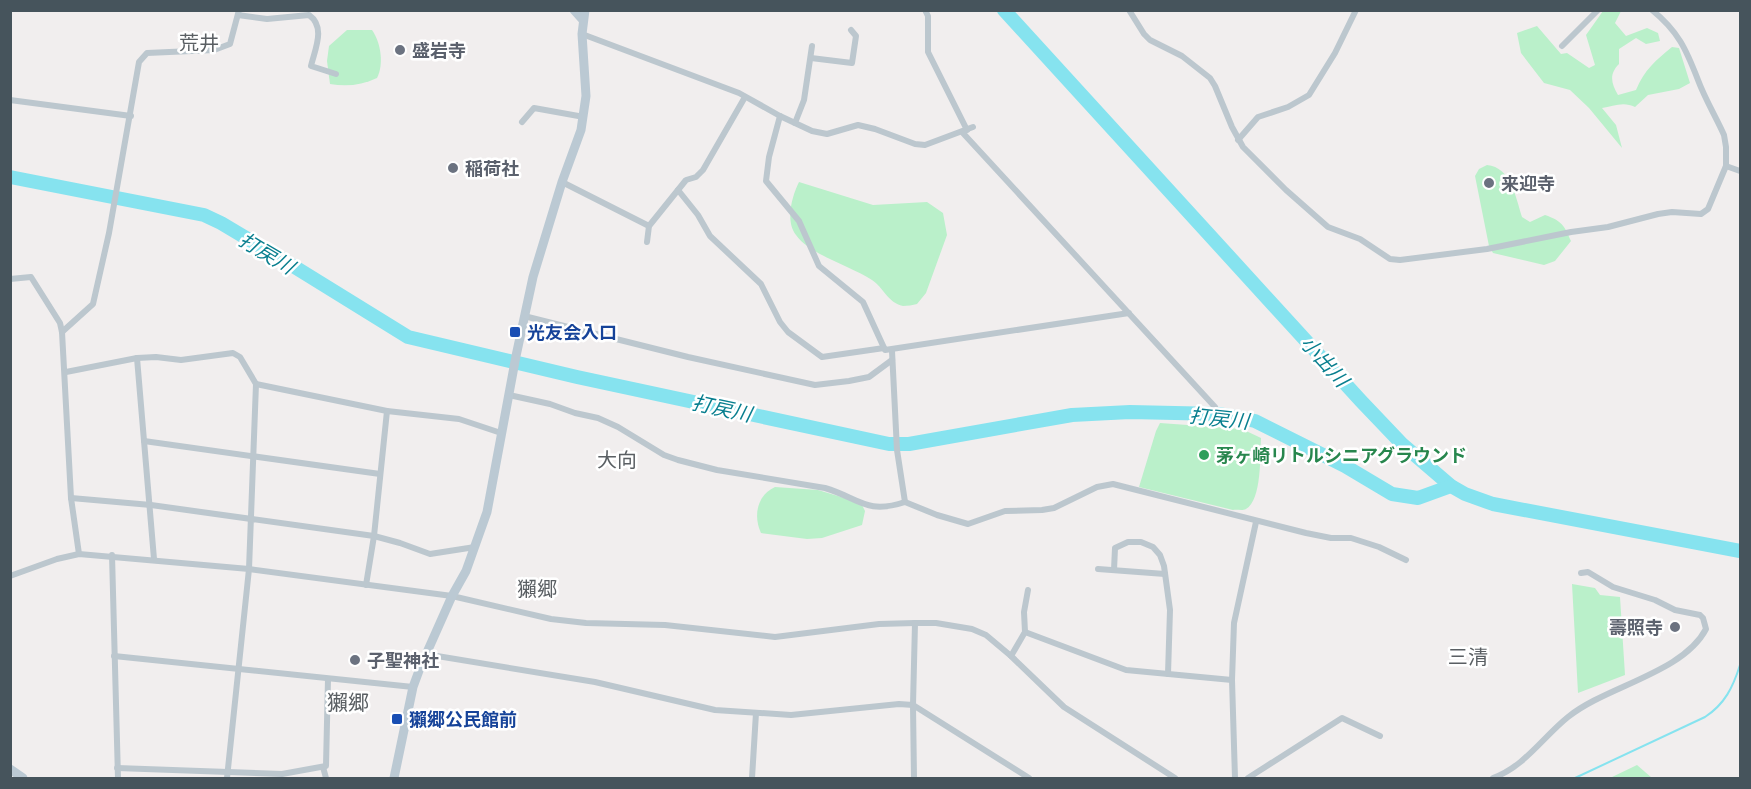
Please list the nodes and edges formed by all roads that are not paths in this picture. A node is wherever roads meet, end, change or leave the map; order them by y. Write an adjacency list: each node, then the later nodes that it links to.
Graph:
1 (574, 10): 9 (street)
2 (925, 10): 23 (street)
3 (1129, 10): 24 (street)
4 (1356, 10): 24 (street)
5 (1598, 10): 13 (street)
6 (1652, 10): 25 (street)
7 (239, 13): 8 (street); 18 (street)
8 (298, 13): 15 (street)
9 (584, 15): 11 (street)
10 (850, 30): 14 (street)
11 (582, 34): 16 (street); 20 (street)
12 (812, 46): 14 (street)
13 (1562, 46)
14 (811, 58): 22 (street)
15 (336, 74)
16 (745, 97): 19 (street); 28 (street)
17 (10, 100): 18 (street)
18 (130, 116): 34 (street)
19 (780, 116): 22 (street); 35 (street)
20 (584, 117): 21 (street); 27 (street)
21 (522, 122)
22 (795, 123): 23 (street)
23 (968, 130): 32 (street)
24 (1238, 140): 25 (street)
25 (1726, 166): 26 (street)
26 (1740, 171)
27 (562, 182): 29 (street); 33 (street)
28 (678, 190): 29 (street); 35 (street)
29 (649, 226): 30 (street)
30 (647, 242)
31 (10, 279): 34 (street)
32 (1130, 313): 36 (street); 42 (street)
33 (524, 316): 38 (street); 41 (street)
34 (62, 332): 39 (street)
35 (884, 348): 36 (street)
36 (892, 351): 38 (street)
37 (137, 358): 39 (street); 40 (street); 45 (street)
38 (892, 360): 49 (street)
39 (66, 372): 48 (street)
40 (256, 384): 43 (street); 46 (street)
41 (509, 395): 44 (street); 49 (street)
42 (1215, 407)
43 (387, 411): 44 (street); 47 (street)
44 (501, 433): 54 (street)
45 (144, 441): 46 (street); 50 (street)
46 (253, 456): 47 (street); 51 (street)
47 (380, 474): 53 (street)
48 (71, 498): 50 (street); 55 (street)
49 (905, 502): 52 (street)
50 (151, 505): 51 (street); 57 (street)
51 (251, 520): 53 (street); 59 (street)
52 (1256, 522): 58 (street); 76 (street)
53 (374, 536): 54 (street); 65 (street)
54 (476, 547): 67 (street)
55 (79, 554): 56 (street); 64 (street)
56 (112, 555): 57 (street); 71 (street)
57 (154, 560): 59 (street)
58 (1406, 560)
59 (249, 569): 65 (street); 73 (street)
60 (1098, 569): 61 (street)
61 (1114, 570): 63 (street); 63 (street)
62 (1581, 573): 86 (street)
63 (1165, 574): 74 (street)
64 (11, 576)
65 (366, 585): 67 (street)
66 (1028, 590): 69 (street)
67 (452, 596): 68 (street); 70 (street)
68 (915, 623): 72 (street); 78 (street)
69 (1024, 632): 72 (street); 74 (street)
70 (425, 654): 77 (street); 79 (street)
71 (114, 656): 73 (street); 82 (street)
72 (1011, 656): 95 (street)
73 (240, 668): 75 (street); 85 (street)
74 (1168, 674): 76 (street)
75 (328, 679): 77 (street); 81 (street)
76 (1232, 680): 96 (street)
77 (413, 687): 91 (street)
78 (913, 705): 79 (street); 93 (street); 94 (street)
79 (756, 713): 92 (street)
80 (1380, 736): 97 (street)
81 (323, 767): 85 (street); 90 (street)
82 (117, 768): 84 (street); 88 (street)
83 (10, 769): 87 (street)
84 (179, 771): 85 (street); 89 (street)
85 (227, 775)
86 (1505, 776): 98 (street)
87 (23, 778)
88 (118, 778)
89 (179, 778)
90 (326, 778)
91 (394, 778)
92 (752, 778)
93 (914, 778)
94 (1029, 778)
95 (1175, 778)
96 (1234, 778)
97 (1248, 778)
98 (1493, 778)

